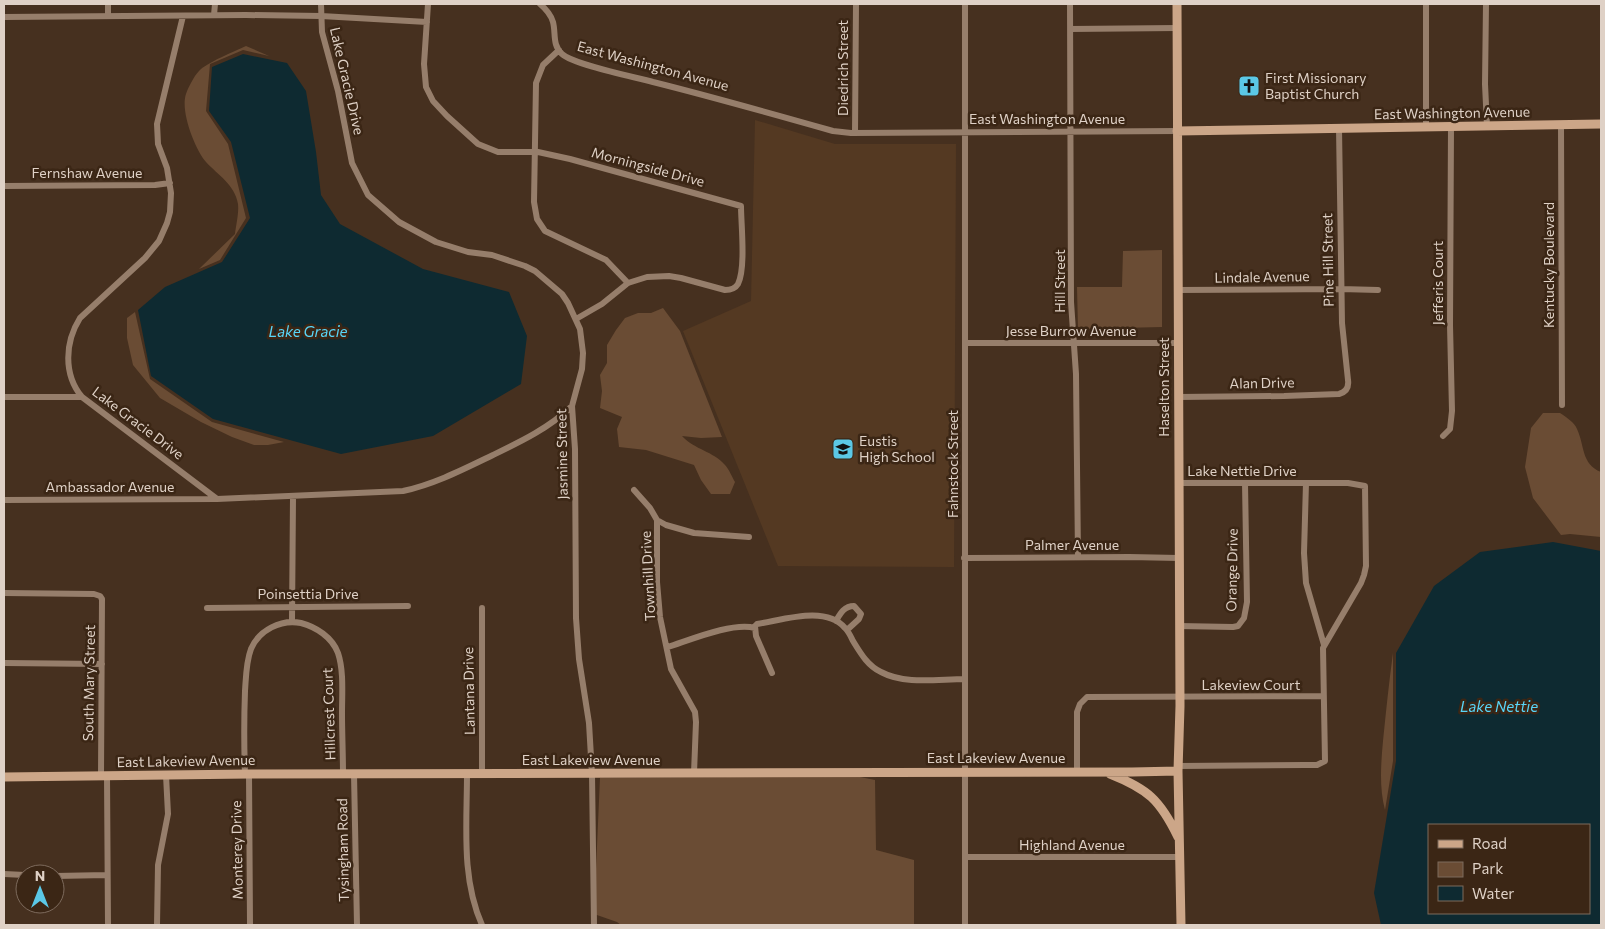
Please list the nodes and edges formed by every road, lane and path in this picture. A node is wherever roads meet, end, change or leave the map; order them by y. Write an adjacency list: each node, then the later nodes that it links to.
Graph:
1 (108, 4): 12 (street)
2 (215, 4): 13 (street)
3 (321, 4): 15 (street, Lake Gracie Drive)
4 (428, 4): 17 (street)
5 (542, 4): 20 (street, East Washington Avenue)
6 (856, 4): 28 (street, Diedrich Street)
7 (965, 4): 29 (street, Fahnstock Street)
8 (1070, 4): 19 (street, Hill Street)
9 (1177, 4): 18 (street, Haselton Street)
10 (1426, 4): 25 (street)
11 (1486, 4): 24 (street)
12 (108, 15): 14 (street); 16 (street)
13 (214, 15): 14 (street); 15 (street)
14 (182, 16): 32 (street, Lake Gracie Drive)
15 (321, 16): 17 (street); 38 (street, Lake Gracie Drive)
16 (4, 17)
17 (427, 22): 31 (street)
18 (1177, 28): 19 (street); 27 (street, Haselton Street)
19 (1070, 29): 30 (street, Hill Street)
20 (559, 50): 28 (street, East Washington Avenue); 31 (street)
21 (1601, 124): 22 (street, East Washington Avenue)
22 (1560, 125): 24 (street, East Washington Avenue); 46 (street, Kentucky Boulevard)
23 (1451, 126): 24 (street, East Washington Avenue); 25 (street, East Washington Avenue); 48 (street, Jefferis Court)
24 (1487, 126)
25 (1426, 127): 26 (street, East Washington Avenue)
26 (1339, 128): 27 (street, East Washington Avenue); 35 (street, Pine Hill Street)
27 (1177, 131): 30 (street, East Washington Avenue); 36 (street, Haselton Street)
28 (855, 133): 29 (street, East Washington Avenue)
29 (965, 133): 30 (street, East Washington Avenue); 40 (street, Fahnstock Street)
30 (1072, 133): 39 (street, Hill Street)
31 (535, 152): 34 (street); 34 (street, Morningside Drive)
32 (170, 183): 33 (street, Fernshaw Avenue); 44 (street, Lake Gracie Drive)
33 (4, 186)
34 (628, 283): 38 (street)
35 (1341, 289): 36 (street, Lindale Avenue); 37 (street, Lindale Avenue); 42 (street, Pine Hill Street)
36 (1177, 290): 41 (street, Haselton Street)
37 (1378, 290)
38 (576, 319): 47 (street, Jasmine Street)
39 (1075, 342): 40 (street, Jesse Burrow Avenue); 41 (street, Jesse Burrow Avenue); 58 (street, Hill Street)
40 (965, 343): 59 (street, Fahnstock Street)
41 (1178, 343): 45 (street, Haselton Street)
42 (1346, 390): 45 (street, Alan Drive)
43 (4, 397): 44 (street)
44 (82, 397): 54 (street, Lake Gracie Drive)
45 (1178, 397): 51 (street, Haselton Street)
46 (1562, 405)
47 (572, 406): 53 (street); 89 (street, Jasmine Street)
48 (1443, 436)
49 (1245, 483): 50 (street, Lake Nettie Drive); 51 (street, Lake Nettie Drive); 68 (street, Orange Drive)
50 (1306, 483): 71 (street); 71 (street, Lake Nettie Drive)
51 (1178, 484): 60 (street, Haselton Street)
52 (634, 490): 56 (street)
53 (293, 497): 54 (street); 63 (street)
54 (217, 499): 55 (street, Ambassador Avenue)
55 (4, 500)
56 (657, 520): 57 (street); 72 (street, Townhill Drive)
57 (748, 537)
58 (1078, 557): 59 (street, Palmer Avenue); 60 (street, Palmer Avenue)
59 (964, 558): 76 (street, Fahnstock Street)
60 (1179, 558): 68 (street, Haselton Street)
61 (4, 593): 74 (street, South Mary Street)
62 (408, 606): 63 (street, Poinsettia Drive)
63 (293, 607): 64 (street, Poinsettia Drive); 67 (street)
64 (207, 608)
65 (482, 608): 88 (street, Lantana Drive)
66 (836, 621): 69 (street); 70 (street); 70 (street)
67 (292, 622): 84 (street); 85 (street, Hillcrest Court)
68 (1179, 626): 78 (street, Haselton Street)
69 (755, 628): 72 (street); 75 (street)
70 (847, 630): 76 (street)
71 (1324, 645): 77 (street)
72 (668, 647): 83 (street, Townhill Drive)
73 (4, 663): 74 (street)
74 (102, 664): 91 (street, South Mary Street)
75 (772, 673)
76 (965, 678): 80 (street, Fahnstock Street)
77 (1323, 696): 78 (street, Lakeview Court); 79 (street, East Lakeview Avenue)
78 (1180, 697): 79 (street, Haselton Street); 81 (street, Lakeview Court)
79 (1178, 768): 82 (street, East Lakeview Avenue); 93 (street, Haselton Street)
80 (964, 772): 81 (street, East Lakeview Avenue); 83 (street, East Lakeview Avenue); 94 (street, Fahnstock Street)
81 (1076, 772): 82 (street, East Lakeview Avenue)
82 (1105, 772): 93 (street)
83 (694, 773): 89 (street, East Lakeview Avenue)
84 (247, 774): 85 (street, East Lakeview Avenue); 90 (street, East Lakeview Avenue); 100 (street, Monterey Drive)
85 (343, 774): 86 (street, East Lakeview Avenue)
86 (354, 774): 87 (street, East Lakeview Avenue); 101 (street, Tysingham Road)
87 (467, 774): 88 (street, East Lakeview Avenue); 102 (street)
88 (482, 774): 89 (street, East Lakeview Avenue)
89 (592, 774): 103 (street, Jasmine Street)
90 (166, 775): 91 (street, East Lakeview Avenue); 99 (street)
91 (104, 776): 92 (street, East Lakeview Avenue); 96 (street, South Mary Street)
92 (4, 777)
93 (1180, 841): 95 (street, Haselton Street)
94 (965, 857): 95 (street, Highland Avenue); 104 (street, Fahnstock Street)
95 (1180, 857): 105 (street, Haselton Street)
96 (107, 875): 97 (street); 98 (street, South Mary Street)
97 (65, 876)
98 (108, 925)
99 (157, 925)
100 (250, 925)
101 (357, 925)
102 (482, 925)
103 (594, 925)
104 (965, 925)
105 (1180, 925)

